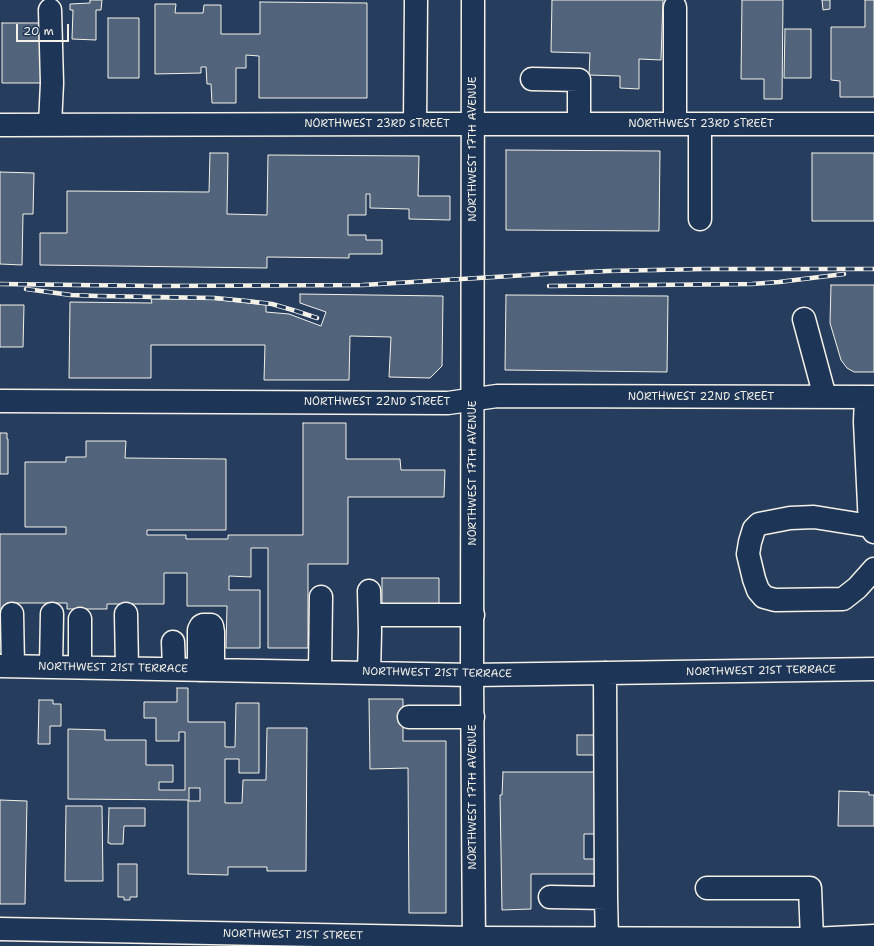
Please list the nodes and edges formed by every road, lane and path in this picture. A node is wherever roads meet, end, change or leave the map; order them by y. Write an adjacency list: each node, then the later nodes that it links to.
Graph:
1 (416, 0): 6 (street)
2 (473, 0): 7 (street, NORTHWEST 17TH AVENUE)
3 (675, 7): 9 (street)
4 (50, 10): 12 (street)
5 (532, 79): 8 (street)
6 (415, 124): 7 (street, NORTHWEST 23RD STREET); 12 (street, NORTHWEST 23RD STREET)
7 (473, 124): 8 (street, NORTHWEST 23RD STREET); 18 (street, NORTHWEST 17TH AVENUE)
8 (579, 124): 9 (street, NORTHWEST 23RD STREET)
9 (675, 124): 10 (street, NORTHWEST 23RD STREET)
10 (700, 124): 11 (street, NORTHWEST 23RD STREET); 14 (street)
11 (874, 124)
12 (50, 125): 13 (street, NORTHWEST 23RD STREET)
13 (0, 126)
14 (700, 219)
15 (804, 319): 16 (street)
16 (825, 397): 17 (street, NORTHWEST 22ND STREET); 18 (street, NORTHWEST 22ND STREET)
17 (870, 397): 20 (street)
18 (473, 400): 19 (street, NORTHWEST 22ND STREET); 28 (street, NORTHWEST 17TH AVENUE)
19 (0, 401)
20 (872, 529): 21 (street)
21 (874, 569)
22 (369, 592): 27 (street)
23 (321, 597): 37 (street)
24 (12, 614): 31 (street)
25 (52, 614): 32 (street)
26 (126, 614): 34 (street)
27 (370, 615): 28 (street); 38 (street)
28 (473, 615): 40 (street, NORTHWEST 17TH AVENUE)
29 (80, 619): 33 (street)
30 (173, 642): 35 (street)
31 (6, 666): 32 (street, NORTHWEST 21ST TERRACE)
32 (51, 667): 33 (street, NORTHWEST 21ST TERRACE)
33 (80, 667): 34 (street, NORTHWEST 21ST TERRACE)
34 (127, 668): 35 (street, NORTHWEST 21ST TERRACE)
35 (174, 669): 37 (street, NORTHWEST 21ST TERRACE)
36 (874, 669): 39 (street, NORTHWEST 21ST TERRACE)
37 (320, 672): 38 (street, NORTHWEST 21ST TERRACE)
38 (369, 673): 40 (street, NORTHWEST 21ST TERRACE)
39 (605, 673): 40 (street, NORTHWEST 21ST TERRACE); 45 (street)
40 (472, 675): 42 (street, NORTHWEST 17TH AVENUE)
41 (409, 717): 42 (street)
42 (473, 717): 51 (street, NORTHWEST 17TH AVENUE)
43 (707, 888): 50 (street)
44 (550, 897): 45 (street)
45 (606, 898): 49 (street)
46 (0, 929): 48 (street, NORTHWEST 21ST STREET)
47 (874, 936): 50 (street, NORTHWEST 21ST STREET)
48 (126, 939): 51 (street, NORTHWEST 21ST STREET)
49 (607, 939): 51 (street, NORTHWEST 21ST STREET); 52 (street, NORTHWEST 21ST STREET)
50 (812, 939): 52 (street, NORTHWEST 21ST STREET)
51 (474, 942)
52 (660, 943)

